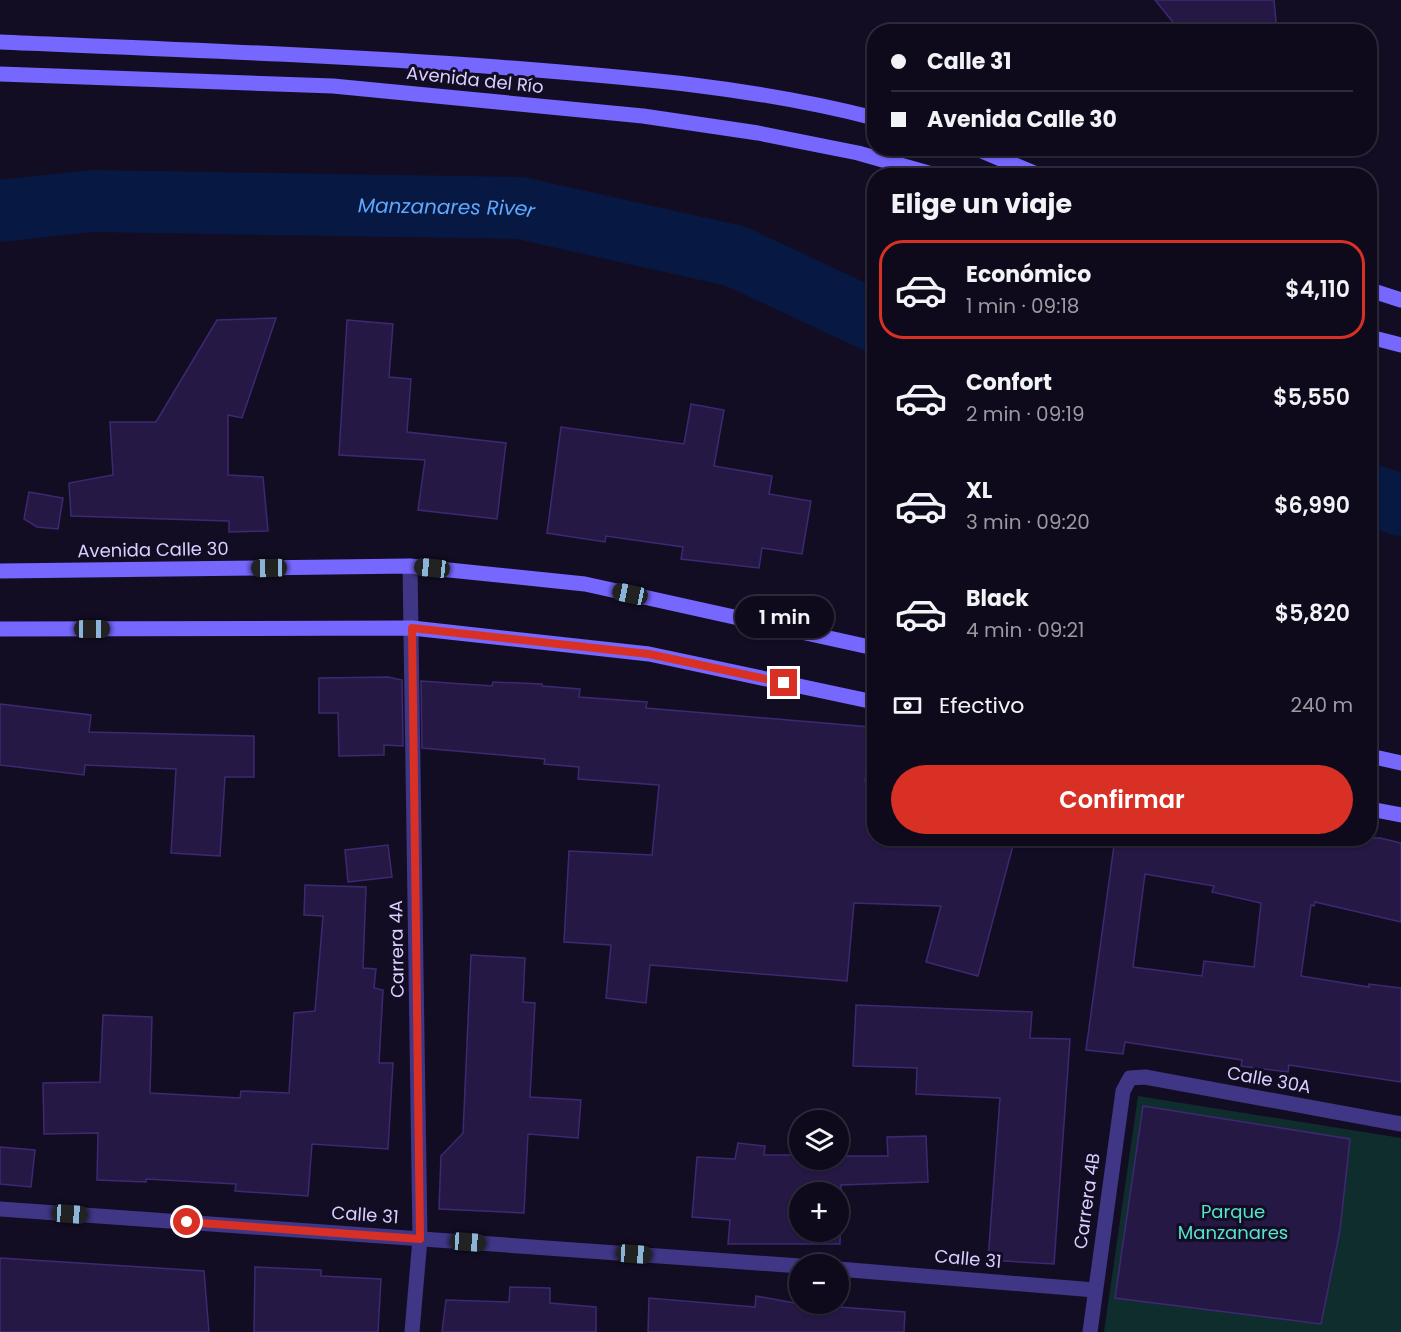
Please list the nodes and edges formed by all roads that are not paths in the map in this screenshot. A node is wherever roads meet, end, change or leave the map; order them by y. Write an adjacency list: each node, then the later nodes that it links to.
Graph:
1 (0, 42): 3 (main road, Avenida del Río)
2 (0, 74): 4 (main road, Avenida del Río)
3 (867, 117)
4 (867, 156)
5 (869, 156): 7 (main road, Avenida del Río)
6 (994, 156): 8 (main road)
7 (911, 168)
8 (1022, 168)
9 (1377, 292): 10 (main road)
10 (1401, 300)
11 (1377, 339): 12 (main road)
12 (1401, 345)
13 (0, 561): 16 (main road)
14 (410, 566): 16 (main road, Avenida Calle 30); 17 (street, Carrera 4A); 19 (main road, Avenida Calle 30)
15 (0, 571): 16 (main road, Avenida Calle 30)
16 (34, 571)
17 (412, 628): 18 (main road); 20 (main road); 28 (street, Carrera 4A)
18 (0, 629)
19 (867, 646)
20 (867, 701)
21 (1377, 758): 22 (main road)
22 (1401, 763)
23 (1377, 810): 24 (main road)
24 (1401, 815)
25 (1130, 1078): 26 (street, Calle 30A); 31 (street, Carrera 4B)
26 (1401, 1124)
27 (0, 1209): 28 (street, Calle 31)
28 (420, 1239): 29 (street, Calle 31); 32 (street, Carrera 4A)
29 (789, 1265)
30 (849, 1270): 31 (street, Calle 31)
31 (1095, 1290): 33 (street, Carrera 4B)
32 (412, 1332)
33 (1090, 1332)

